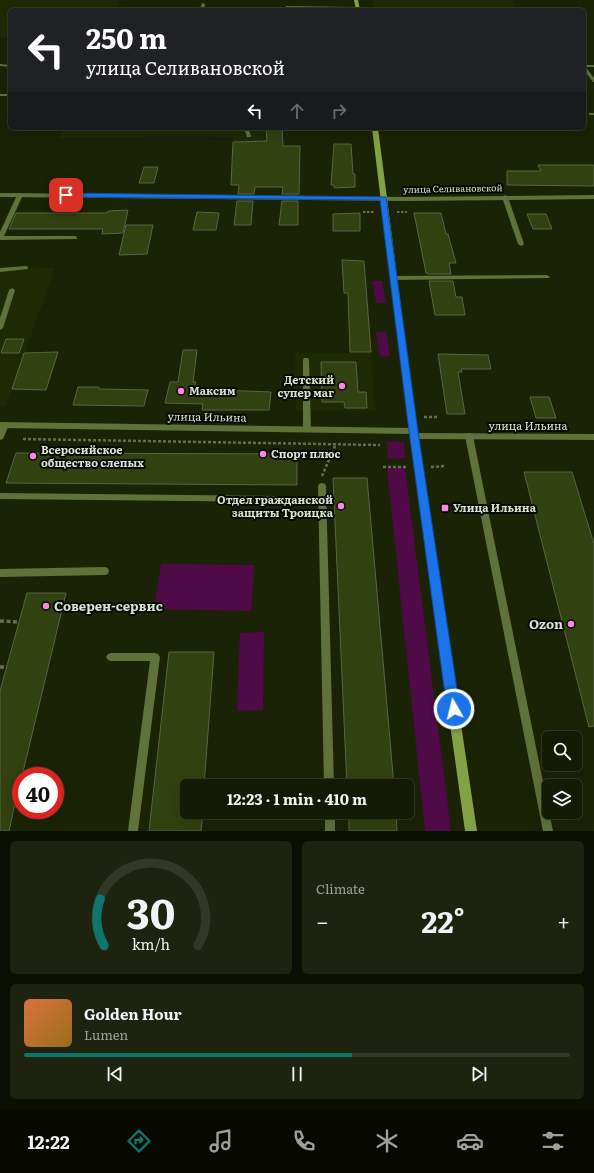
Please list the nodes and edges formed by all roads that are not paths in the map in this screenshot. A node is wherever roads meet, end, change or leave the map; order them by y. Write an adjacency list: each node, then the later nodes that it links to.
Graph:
1 (204, 4): 3 (lane)
2 (286, 7): 4 (lane)
3 (203, 8)
4 (322, 8)
5 (586, 69): 6 (lane)
6 (594, 81)
7 (247, 130): 9 (lane)
8 (375, 130): 14 (street)
9 (250, 136)
10 (0, 195): 11 (street, улица Селивановской)
11 (20, 195): 14 (street, улица Селивановской); 15 (lane)
12 (505, 197): 13 (street, улица Селивановской); 14 (street, улица Селивановской); 17 (lane)
13 (594, 197)
14 (383, 198): 21 (street)
15 (0, 238): 16 (lane)
16 (74, 238)
17 (521, 244)
18 (26, 268): 19 (lane)
19 (0, 270)
20 (547, 277): 21 (lane)
21 (394, 278): 27 (street)
22 (12, 290): 23 (lane)
23 (0, 328)
24 (306, 360): 26 (lane)
25 (2, 425): 26 (street, улица Ильина); 29 (lane)
26 (307, 430): 27 (street, улица Ильина)
27 (414, 434): 28 (street, улица Ильина); 41 (street)
28 (468, 436): 30 (street, улица Ильина); 42 (lane)
29 (0, 437)
30 (594, 437)
31 (322, 486): 37 (lane)
32 (0, 496): 33 (lane)
33 (276, 500)
34 (105, 571): 35 (lane)
35 (0, 574)
36 (111, 657): 39 (lane)
37 (329, 779)
38 (330, 819): 40 (lane)
39 (133, 831)
40 (330, 831)
41 (471, 831)
42 (548, 831)

